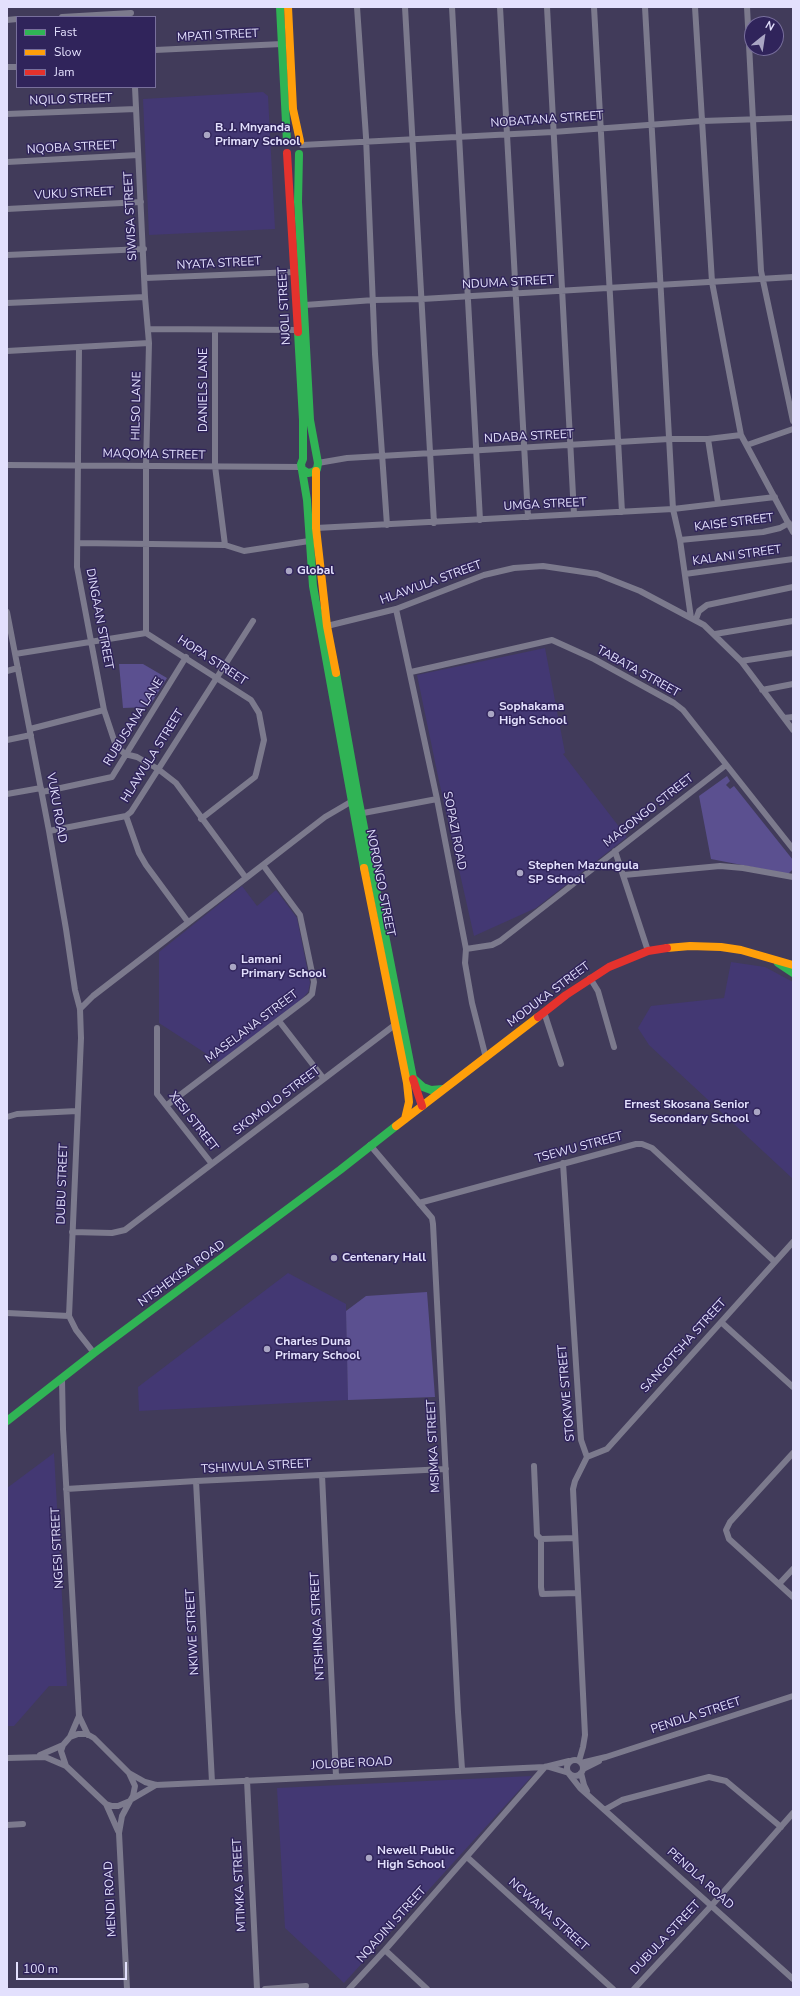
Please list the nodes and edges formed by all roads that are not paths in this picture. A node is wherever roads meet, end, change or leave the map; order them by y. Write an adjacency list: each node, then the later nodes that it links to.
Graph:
1 (280, 7): 14 (street)
2 (288, 7): 30 (street)
3 (357, 7): 28 (street)
4 (405, 7): 27 (street)
5 (452, 7): 26 (street)
6 (500, 7): 25 (street)
7 (547, 7): 24 (street)
8 (594, 7): 23 (street)
9 (645, 7): 22 (street)
10 (695, 7): 21 (street)
11 (746, 7): 20 (street)
12 (131, 12): 13 (street)
13 (76, 16)
14 (282, 44): 15 (street, MPATI STREET); 29 (street)
15 (156, 50)
16 (135, 88): 17 (street, SIWISA STREET)
17 (136, 108): 18 (street, NQILO STREET); 33 (street, SIWISA STREET)
18 (7, 114)
19 (793, 118): 20 (street, NOBATANA STREET)
20 (752, 119): 21 (street, NOBATANA STREET); 41 (street)
21 (702, 121): 22 (street, NOBATANA STREET); 43 (street)
22 (651, 124): 23 (street, NOBATANA STREET); 44 (street)
23 (601, 127): 24 (street, NOBATANA STREET); 45 (street)
24 (554, 132): 25 (street, NOBATANA STREET); 46 (street)
25 (506, 134): 26 (street, NOBATANA STREET); 47 (street)
26 (460, 136): 27 (street, NOBATANA STREET); 48 (street)
27 (412, 138): 28 (street, NOBATANA STREET); 50 (street)
28 (366, 140): 30 (street, NOBATANA STREET); 51 (street)
29 (287, 142): 30 (street); 31 (street)
30 (301, 143): 32 (street)
31 (287, 152): 32 (street); 39 (street, NJOLI STREET)
32 (300, 154): 53 (street, NJOLI STREET)
33 (138, 155): 34 (street, NQOBA STREET); 35 (street, SIWISA STREET)
34 (7, 162)
35 (141, 202): 36 (street, VUKU STREET); 37 (street, SIWISA STREET)
36 (7, 209)
37 (144, 249): 38 (street); 40 (street, SIWISA STREET)
38 (7, 255)
39 (295, 272): 40 (street, NYATA STREET); 56 (street, NJOLI STREET)
40 (145, 278): 49 (street, SIWISA STREET)
41 (764, 278): 42 (street, NDUMA STREET); 43 (street, NDUMA STREET); 60 (street)
42 (793, 278)
43 (712, 282): 44 (street, NDUMA STREET); 62 (street)
44 (660, 286): 45 (street, NDUMA STREET); 63 (street)
45 (610, 288): 46 (street, NDUMA STREET); 65 (street)
46 (562, 291): 47 (street, NDUMA STREET); 67 (street)
47 (516, 294): 48 (street, NDUMA STREET); 68 (street)
48 (468, 296): 50 (street, NDUMA STREET); 69 (street)
49 (145, 297): 52 (street); 54 (street, SIWISA STREET)
50 (422, 299): 51 (street, NDUMA STREET); 70 (street)
51 (374, 300): 53 (street, NDUMA STREET); 71 (street)
52 (7, 303)
53 (305, 305): 72 (street, NJOLI STREET)
54 (149, 329): 55 (street); 57 (street, SIWISA STREET)
55 (215, 330): 56 (street); 77 (street, DANIELS LANE)
56 (298, 330): 75 (street, NJOLI STREET)
57 (149, 343): 58 (street); 76 (street, HILSO LANE)
58 (79, 348): 59 (street); 74 (street, DINGAAN STREET)
59 (7, 351)
60 (793, 421)
61 (793, 429): 66 (street)
62 (741, 435): 64 (street, NDABA STREET); 66 (street)
63 (669, 439): 64 (street, NDABA STREET); 65 (street, NDABA STREET); 80 (street)
64 (708, 439): 79 (street)
65 (618, 443): 67 (street, NDABA STREET); 81 (street)
66 (747, 445): 78 (street)
67 (571, 446): 68 (street, NDABA STREET); 82 (street)
68 (523, 448): 69 (street, NDABA STREET); 83 (street)
69 (476, 451): 70 (street, NDABA STREET); 84 (street)
70 (430, 453): 71 (street, NDABA STREET); 85 (street)
71 (382, 456): 72 (street, NDABA STREET); 87 (street)
72 (317, 464): 75 (street); 75 (street); 88 (street)
73 (7, 465): 74 (street, MAQOMA STREET)
74 (78, 465): 76 (street, MAQOMA STREET); 92 (street, DINGAAN STREET)
75 (303, 465): 77 (street, MAQOMA STREET); 90 (street, NJOLI STREET)
76 (146, 466): 77 (street, MAQOMA STREET); 93 (street, HILSO LANE)
77 (215, 466): 94 (street, DANIELS LANE)
78 (775, 497): 79 (street, UMGA STREET); 86 (street)
79 (718, 503): 80 (street, UMGA STREET)
80 (673, 509): 81 (street, UMGA STREET); 91 (street)
81 (622, 512): 82 (street, UMGA STREET)
82 (574, 514): 83 (street, UMGA STREET)
83 (528, 517): 84 (street, UMGA STREET)
84 (480, 520): 85 (street, UMGA STREET)
85 (434, 523): 87 (street, UMGA STREET)
86 (789, 523): 89 (street); 91 (street, KAISE STREET)
87 (387, 525): 88 (street, UMGA STREET)
88 (316, 528): 103 (street)
89 (793, 532)
90 (309, 540): 94 (street); 107 (street, NJOLI STREET)
91 (680, 540): 96 (street)
92 (78, 543): 93 (street); 106 (street, DINGAAN STREET)
93 (147, 543): 94 (street); 104 (street)
94 (225, 545)
95 (793, 559): 96 (street, KALANI STREET)
96 (685, 574): 100 (street)
97 (793, 587): 100 (street)
98 (396, 609): 100 (street, HLAWULA STREET); 103 (street, HLAWULA STREET); 114 (street, SOPAZI ROAD)
99 (7, 612): 109 (street, VUKU ROAD)
100 (693, 619): 105 (street, HLAWULA STREET)
101 (253, 621): 115 (street, HLAWULA STREET)
102 (793, 621): 105 (street)
103 (327, 626): 107 (street)
104 (146, 632): 106 (street); 110 (street, HOPA STREET)
105 (715, 634): 111 (street, HLAWULA STREET)
106 (92, 640): 109 (street); 118 (street, DINGAAN STREET)
107 (327, 648): 129 (street, NORONGO STREET)
108 (793, 653): 111 (street)
109 (15, 654): 112 (street, VUKU ROAD)
110 (186, 657): 115 (street, HOPA STREET); 124 (street, RUBUSANA LANE)
111 (741, 662): 117 (street, HLAWULA STREET)
112 (18, 668): 113 (street); 122 (street, VUKU ROAD)
113 (7, 670)
114 (410, 672): 125 (street, TABATA STREET); 130 (street, SOPAZI ROAD)
115 (217, 677): 126 (street, HLAWULA STREET); 133 (street, HOPA STREET)
116 (793, 684): 117 (street)
117 (762, 690): 120 (street, HLAWULA STREET)
118 (104, 710): 122 (street); 124 (street, DINGAAN STREET)
119 (793, 717): 120 (street)
120 (784, 718): 121 (street, HLAWULA STREET)
121 (793, 730)
122 (31, 732): 123 (street); 127 (street, VUKU ROAD)
123 (7, 740)
124 (125, 754): 126 (street); 127 (street, RUBUSANA LANE)
125 (726, 765): 135 (street, TABATA STREET); 136 (street, MAGONGO STREET)
126 (158, 769): 132 (street, HLAWULA STREET); 133 (street)
127 (42, 790): 128 (street, RUBUSANA LANE); 134 (street, VUKU ROAD)
128 (7, 794)
129 (355, 799): 131 (street, NORONGO STREET); 137 (street)
130 (437, 799): 131 (street); 142 (street, SOPAZI ROAD)
131 (358, 814): 151 (street, NORONGO STREET); 156 (street, NORONGO STREET)
132 (126, 816): 134 (street, HLAWULA STREET); 141 (street)
133 (201, 819): 140 (street)
134 (49, 831): 148 (street, VUKU ROAD)
135 (793, 849)
136 (615, 851): 138 (street); 142 (street, MAGONGO STREET)
137 (263, 865): 140 (street); 150 (street, MASELANA STREET)
138 (624, 875): 139 (street); 143 (street)
139 (793, 877)
140 (246, 878): 141 (street)
141 (188, 922): 148 (street)
142 (466, 949): 154 (street, SOPAZI ROAD)
143 (648, 951): 144 (street, MODUKA STREET); 147 (street, MODUKA STREET)
144 (771, 958): 145 (street, MODUKA STREET); 146 (street, MODUKA STREET)
145 (793, 965)
146 (793, 972)
147 (590, 978): 149 (street, MODUKA STREET); 153 (street)
148 (80, 1009): 161 (street, DUBU STREET)
149 (544, 1012): 154 (street, MODUKA STREET); 155 (street)
150 (279, 1021): 157 (street); 159 (street, MASELANA STREET)
151 (396, 1024): 157 (street, SKOMOLO STREET); 163 (street, NORONGO STREET)
152 (157, 1028): 159 (street, XESI STREET)
153 (614, 1047)
154 (486, 1058): 158 (street, MODUKA STREET)
155 (561, 1064)
156 (413, 1078): 158 (street); 160 (street, NORONGO STREET)
157 (324, 1079): 165 (street, SKOMOLO STREET)
158 (443, 1089): 160 (street, MODUKA STREET)
159 (167, 1105): 165 (street, XESI STREET)
160 (422, 1106): 163 (street, MODUKA STREET)
161 (77, 1111): 162 (street); 168 (street, DUBU STREET)
162 (7, 1117)
163 (405, 1119): 164 (street, MODUKA STREET)
164 (370, 1145): 167 (street, MSIMKA STREET); 174 (street, NTSHEKISA ROAD)
165 (212, 1164): 168 (street, SKOMOLO STREET)
166 (563, 1164): 167 (street, TSEWU STREET); 170 (street, TSEWU STREET); 179 (street, STOKWE STREET)
167 (419, 1203): 181 (street, MSIMKA STREET)
168 (72, 1232): 172 (street, DUBU STREET)
169 (793, 1242): 170 (street, SANGOTSHA STREET)
170 (775, 1262): 173 (street, SANGOTSHA STREET)
171 (7, 1313): 172 (street)
172 (69, 1316): 174 (street)
173 (721, 1322): 176 (street); 179 (street, SANGOTSHA STREET)
174 (94, 1353): 175 (street, NTSHEKISA ROAD)
175 (62, 1379): 177 (street, NTSHEKISA ROAD); 184 (street, NGESI STREET)
176 (793, 1387)
177 (7, 1421)
178 (793, 1452): 188 (street)
179 (587, 1457): 185 (street)
180 (534, 1466): 186 (street)
181 (446, 1469): 182 (street, TSHIWULA STREET); 202 (street, MSIMKA STREET)
182 (322, 1475): 183 (street, TSHIWULA STREET); 205 (street, NTSHINGA STREET)
183 (196, 1481): 184 (street, TSHIWULA STREET); 207 (street, NKIWE STREET)
184 (66, 1489): 192 (street, NGESI STREET)
185 (574, 1538): 186 (street); 189 (street)
186 (541, 1539): 189 (street)
187 (793, 1569): 188 (street)
188 (779, 1584): 190 (street)
189 (577, 1593): 200 (street)
190 (793, 1597)
191 (793, 1696): 200 (street, PENDLA STREET)
192 (79, 1716): 193 (street, NGESI STREET); 194 (street, NGESI STREET)
193 (88, 1735): 194 (street); 203 (street)
194 (70, 1737): 195 (street, NGESI STREET)
195 (63, 1746): 196 (street); 199 (street)
196 (37, 1756): 197 (street); 199 (street)
197 (7, 1758)
198 (569, 1761): 200 (street, JOLOBE ROAD); 201 (street, JOLOBE ROAD); 204 (street)
199 (66, 1766): 211 (street)
200 (581, 1766): 204 (street); 209 (street, PENDLA ROAD)
201 (547, 1767): 202 (street, JOLOBE ROAD); 204 (street, JOLOBE ROAD); 218 (street, NQADINI STREET)
202 (462, 1769): 205 (street, JOLOBE ROAD)
203 (129, 1773): 208 (street, JOLOBE ROAD); 210 (street)
204 (569, 1774): 209 (street, PENDLA ROAD)
205 (336, 1776): 206 (street, JOLOBE ROAD)
206 (246, 1780): 207 (street, JOLOBE ROAD); 224 (street, MTIMKA STREET)
207 (212, 1782): 208 (street, JOLOBE ROAD)
208 (156, 1785): 210 (street, JOLOBE ROAD)
209 (592, 1797): 212 (street, PENDLA ROAD)
210 (131, 1800): 211 (street, JOLOBE ROAD); 217 (street, MENDI ROAD)
211 (106, 1804): 217 (street, MENDI ROAD)
212 (606, 1809): 216 (street); 219 (street, PENDLA ROAD)
213 (793, 1813): 216 (street, DUBULA STREET)
214 (23, 1824): 215 (street)
215 (7, 1825)
216 (781, 1827): 219 (street, DUBULA STREET)
217 (119, 1833): 223 (street, MENDI ROAD)
218 (467, 1857): 220 (street, NQADINI STREET); 228 (street, NCWANA STREET)
219 (712, 1905): 221 (street, PENDLA ROAD); 229 (street, DUBULA STREET)
220 (385, 1950): 226 (street, NQADINI STREET); 227 (street)
221 (793, 1979)
222 (306, 1986): 225 (street)
223 (126, 1989)
224 (256, 1989)
225 (265, 1989)
226 (349, 1989)
227 (427, 1989)
228 (613, 1989)
229 (634, 1989)

